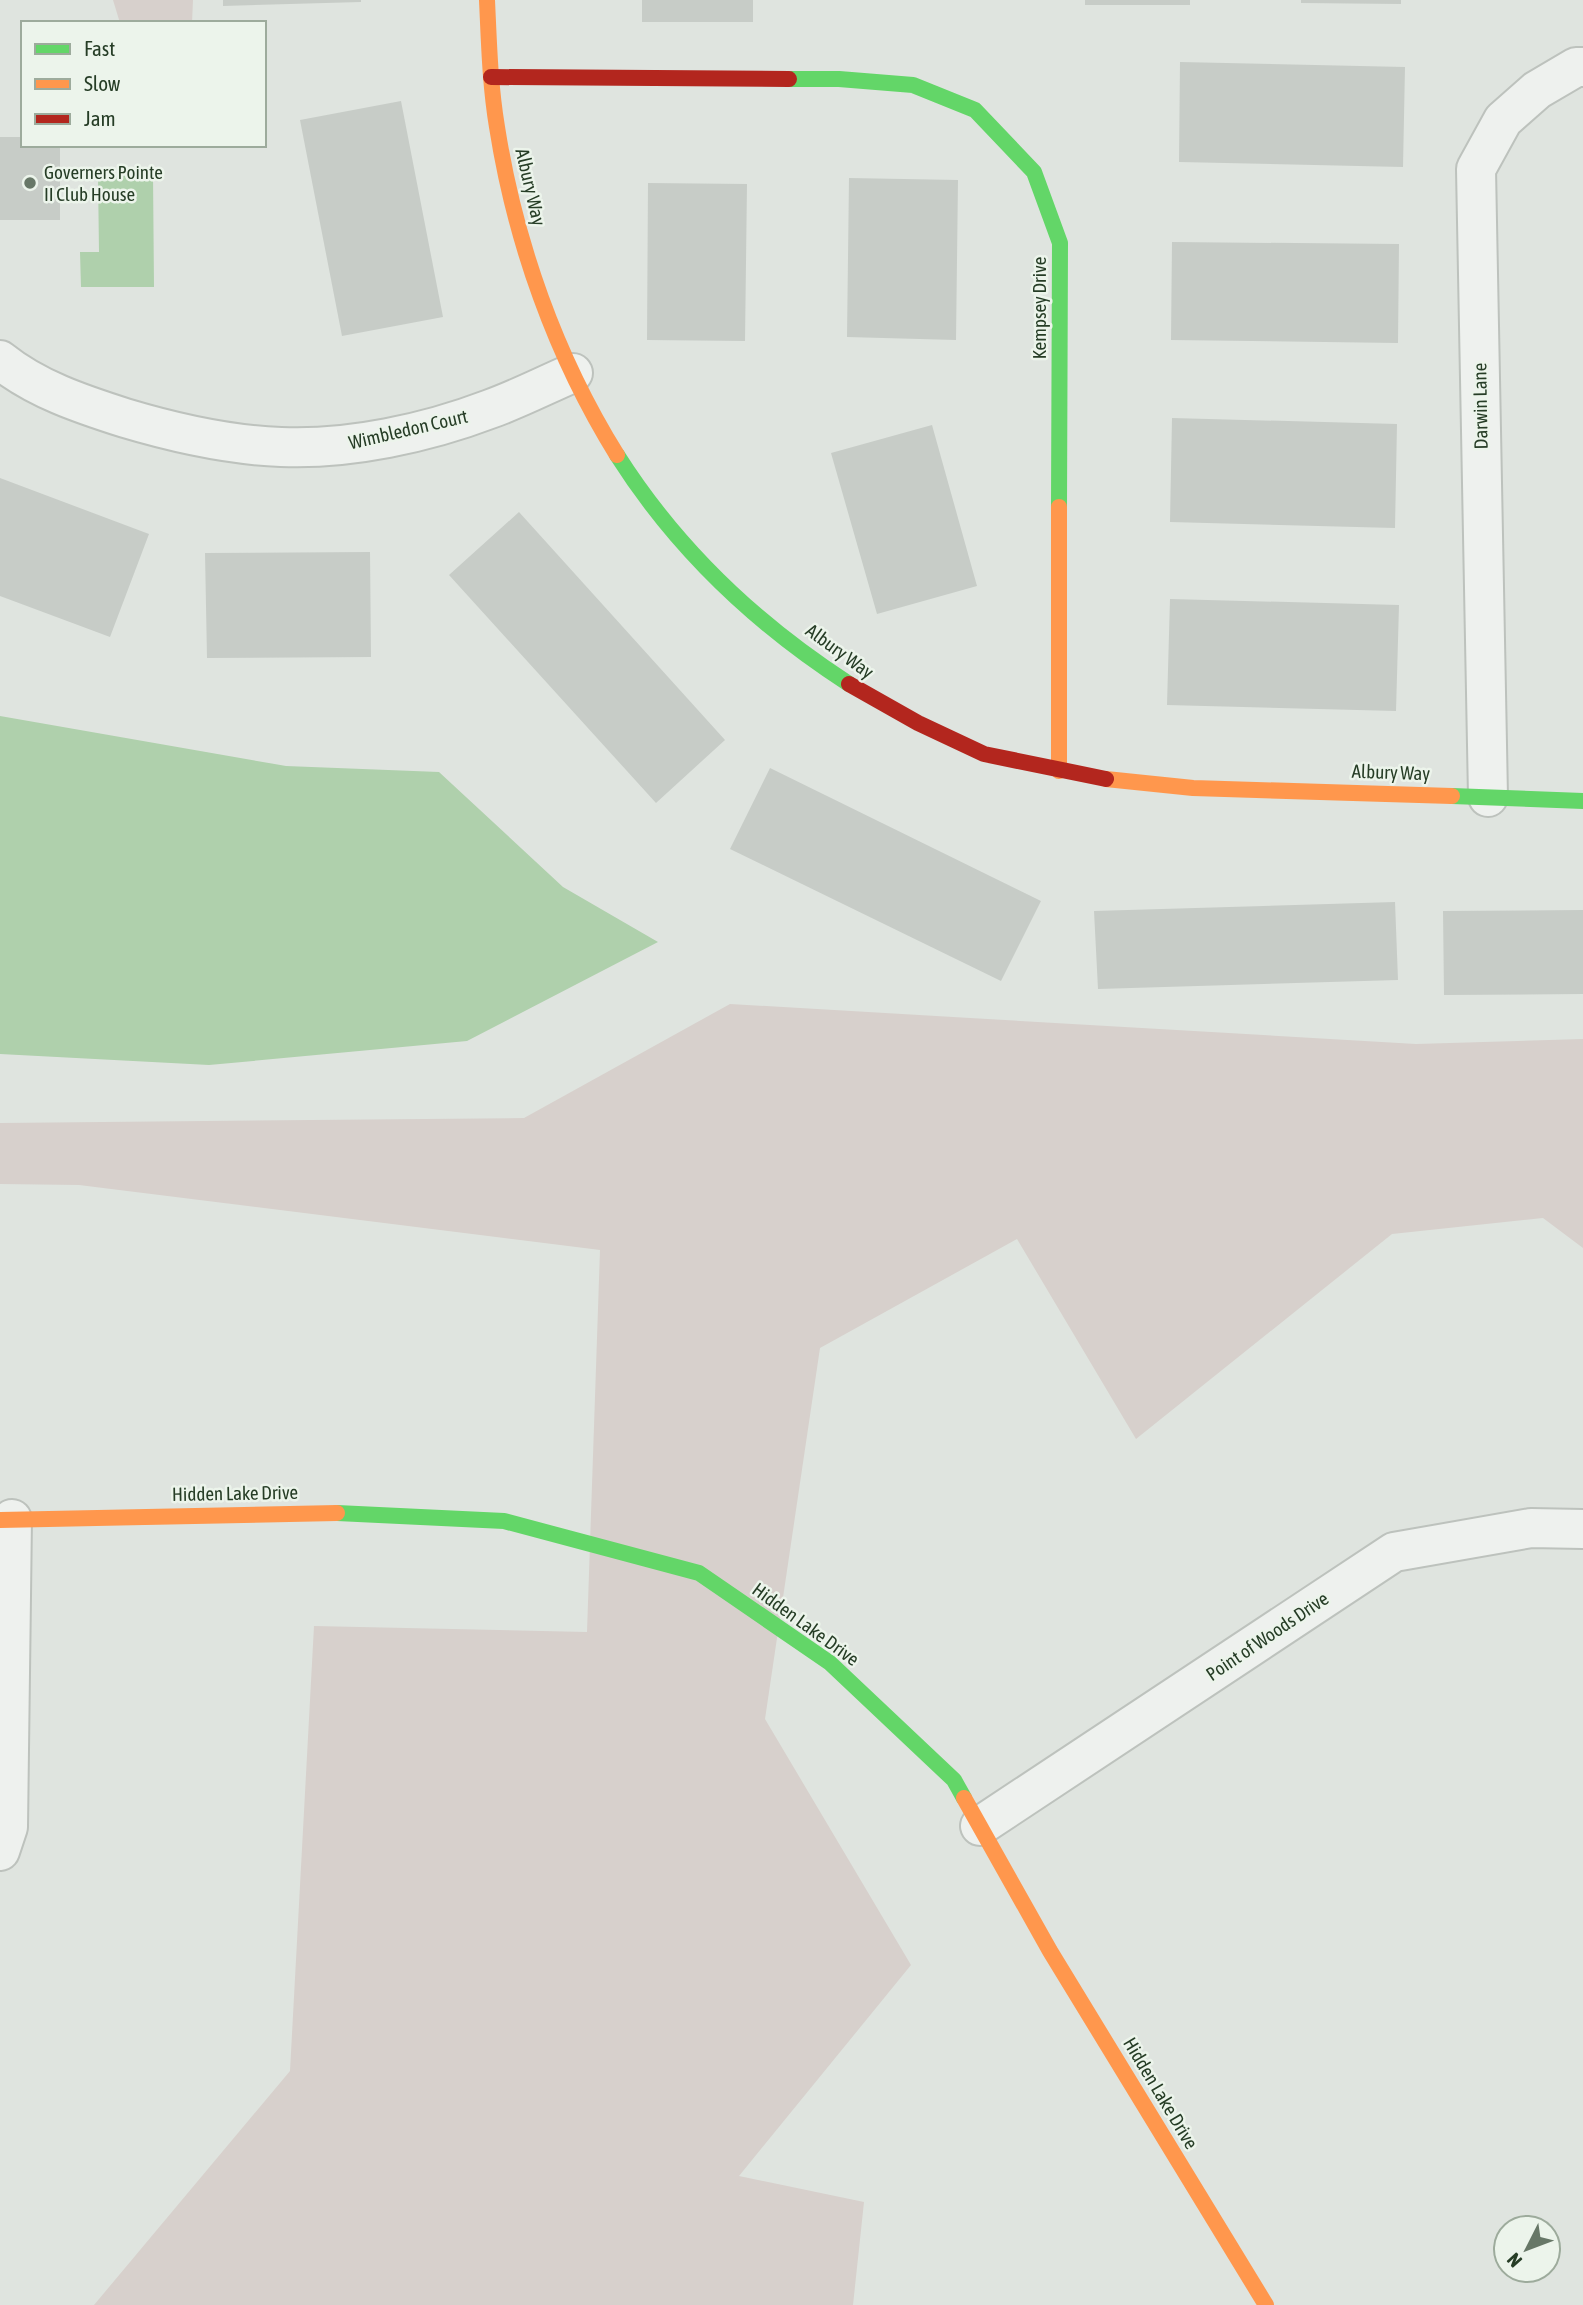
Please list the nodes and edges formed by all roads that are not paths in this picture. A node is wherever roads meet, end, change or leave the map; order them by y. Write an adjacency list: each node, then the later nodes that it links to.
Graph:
1 (487, 0): 3 (street, Albury Way)
2 (1583, 67): 7 (street, Darwin Lane)
3 (491, 77): 5 (street, Albury Way); 6 (street, Kempsey Drive)
4 (0, 360): 5 (street, Wimbledon Court)
5 (573, 373): 6 (street, Albury Way)
6 (1059, 771): 7 (street, Albury Way)
7 (1488, 797): 8 (street, Albury Way)
8 (1583, 802)
9 (6, 1519): 11 (street, Hidden Lake Drive); 12 (street)
10 (1583, 1529): 11 (street, Point of Woods Drive)
11 (981, 1826): 13 (street, Hidden Lake Drive)
12 (0, 1851)
13 (1266, 2305)

